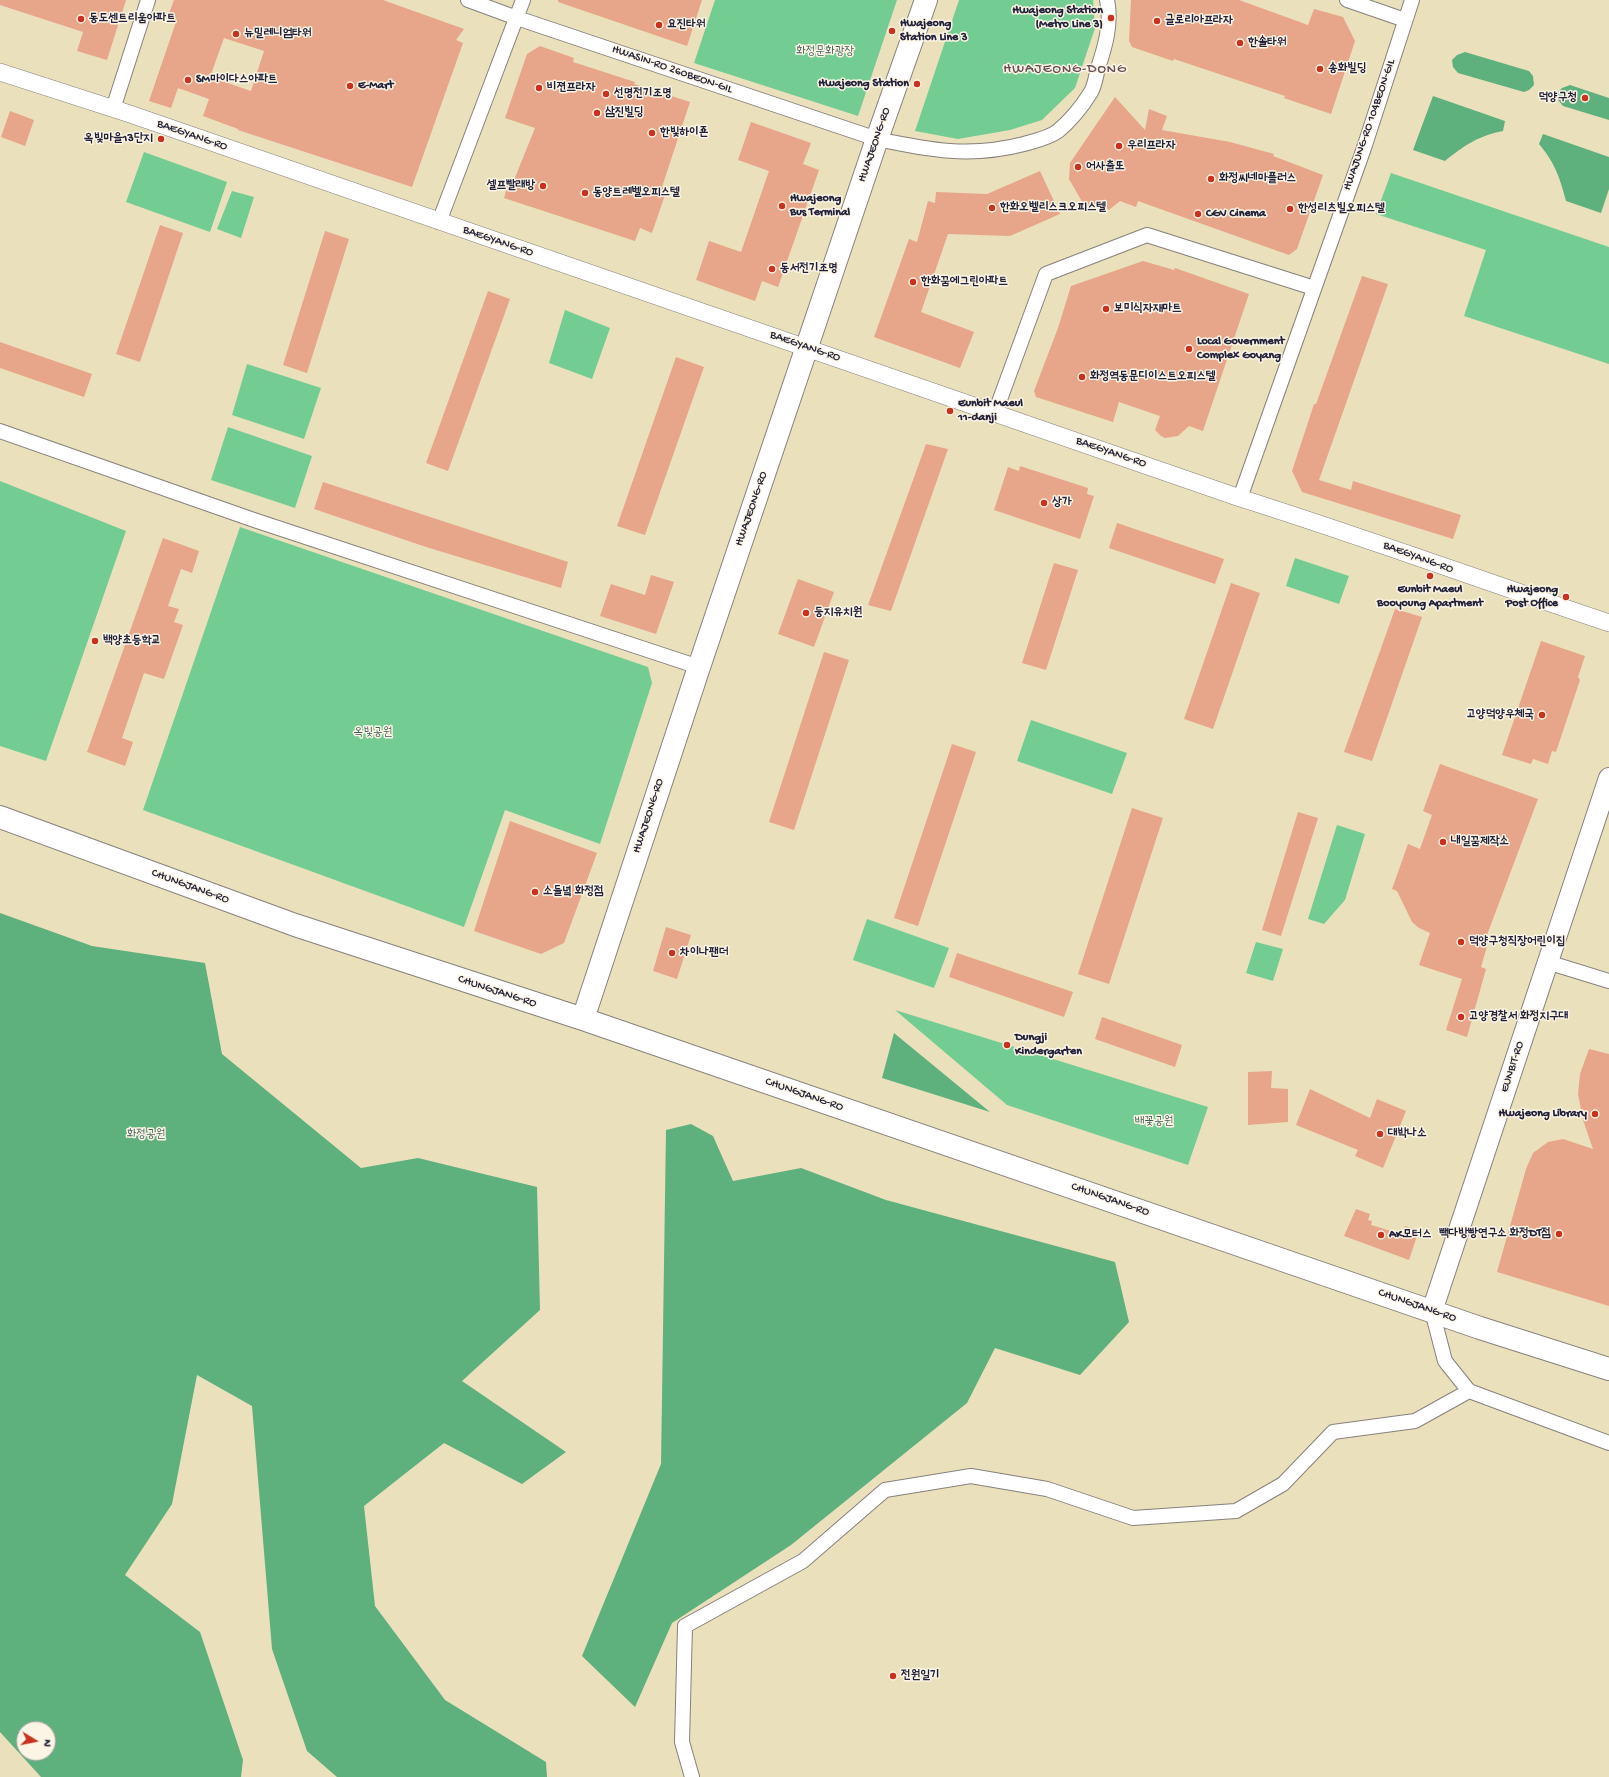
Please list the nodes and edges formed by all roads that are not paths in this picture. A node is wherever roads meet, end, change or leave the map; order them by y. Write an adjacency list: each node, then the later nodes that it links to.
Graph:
1 (148, 0): 11 (street)
2 (468, 0): 8 (street, HWASIN-RO 260BEON-GIL)
3 (523, 0): 8 (street)
4 (926, 0): 12 (main road, HWAJEONG-RO)
5 (1107, 0): 12 (street, HWASIN-RO 260BEON-GIL)
6 (1347, 0): 9 (street)
7 (1412, 0): 9 (street, HWAJUNG-RO 104BEON-GIL)
8 (517, 18): 12 (street, HWASIN-RO 260BEON-GIL); 13 (street)
9 (1405, 20): 14 (street, HWAJUNG-RO 104BEON-GIL)
10 (0, 72): 11 (street, BAEGYANG-RO)
11 (113, 109): 13 (street, BAEGYANG-RO)
12 (877, 139): 15 (main road, HWAJEONG-RO)
13 (439, 222): 15 (street, BAEGYANG-RO)
14 (1314, 288): 16 (street); 18 (street, HWAJUNG-RO 104BEON-GIL)
15 (807, 348): 16 (street, BAEGYANG-RO); 20 (main road, HWAJEONG-RO)
16 (995, 413): 18 (street, BAEGYANG-RO)
17 (0, 432): 20 (street)
18 (1240, 498): 19 (street, BAEGYANG-RO)
19 (1609, 623)
20 (699, 667): 25 (main road, HWAJEONG-RO)
21 (1609, 778): 23 (main road, EUNBIT-RO)
22 (0, 817): 25 (main road, CHUNGJANG-RO)
23 (1547, 962): 24 (street); 26 (main road, EUNBIT-RO)
24 (1609, 981)
25 (583, 1019): 26 (main road, CHUNGJANG-RO)
26 (1432, 1311): 27 (main road, CHUNGJANG-RO); 28 (street)
27 (1609, 1369)
28 (1470, 1391): 29 (street); 30 (street)
29 (1609, 1443)
30 (692, 1777)

